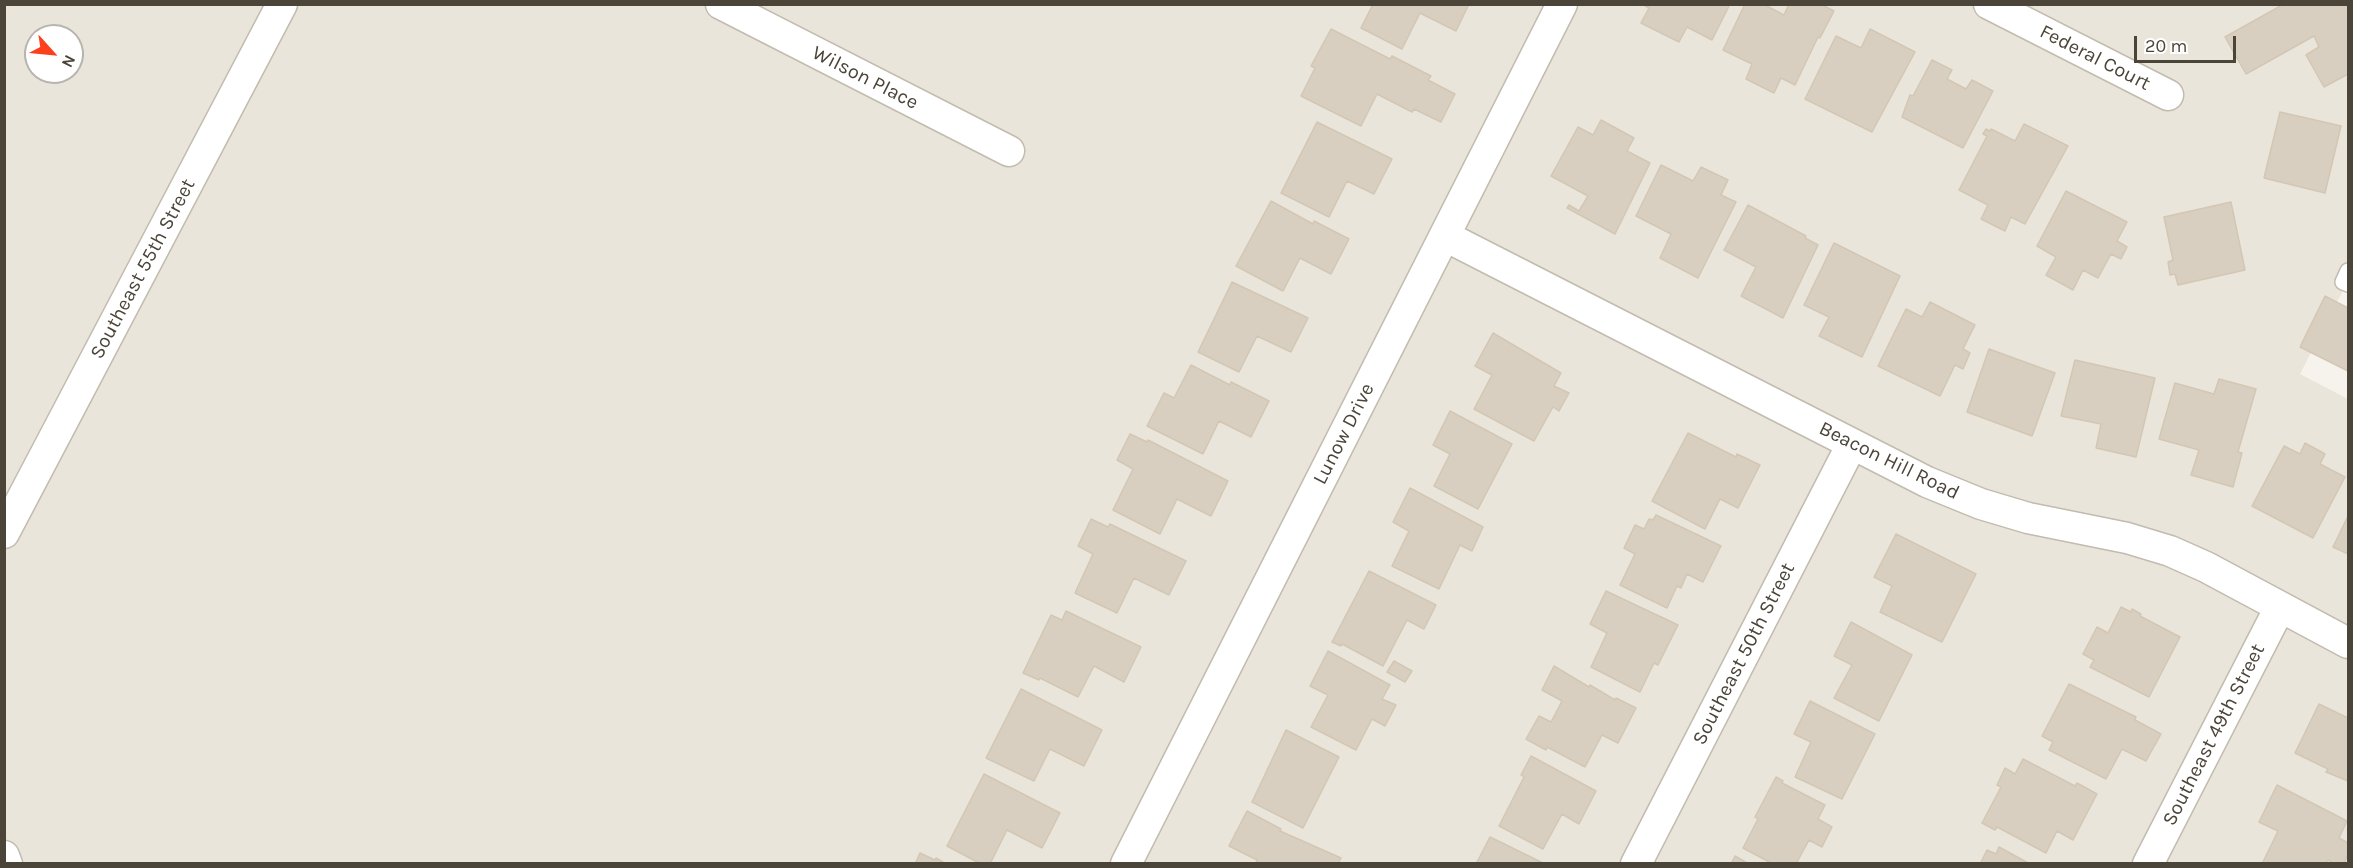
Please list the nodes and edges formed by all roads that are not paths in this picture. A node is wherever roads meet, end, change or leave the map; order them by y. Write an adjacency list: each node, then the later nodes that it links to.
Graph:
1 (282, 4): 11 (street, Southeast 55th Street)
2 (721, 4): 6 (street, Wilson Place)
3 (1562, 4): 7 (street, Lunow Drive)
4 (1989, 4): 5 (street, Federal Court)
5 (2168, 95)
6 (1009, 151)
7 (1445, 236): 10 (street, Beacon Hill Road); 16 (street, Lunow Drive)
8 (2349, 271): 9 (lane)
9 (2349, 284)
10 (1852, 444): 12 (street, Beacon Hill Road); 17 (street, Southeast 50th Street)
11 (4, 533)
12 (2280, 607): 13 (street, Beacon Hill Road); 18 (street, Southeast 49th Street)
13 (2349, 643)
14 (4, 856): 15 (street)
15 (7, 864)
16 (1126, 864)
17 (1636, 864)
18 (2148, 864)

